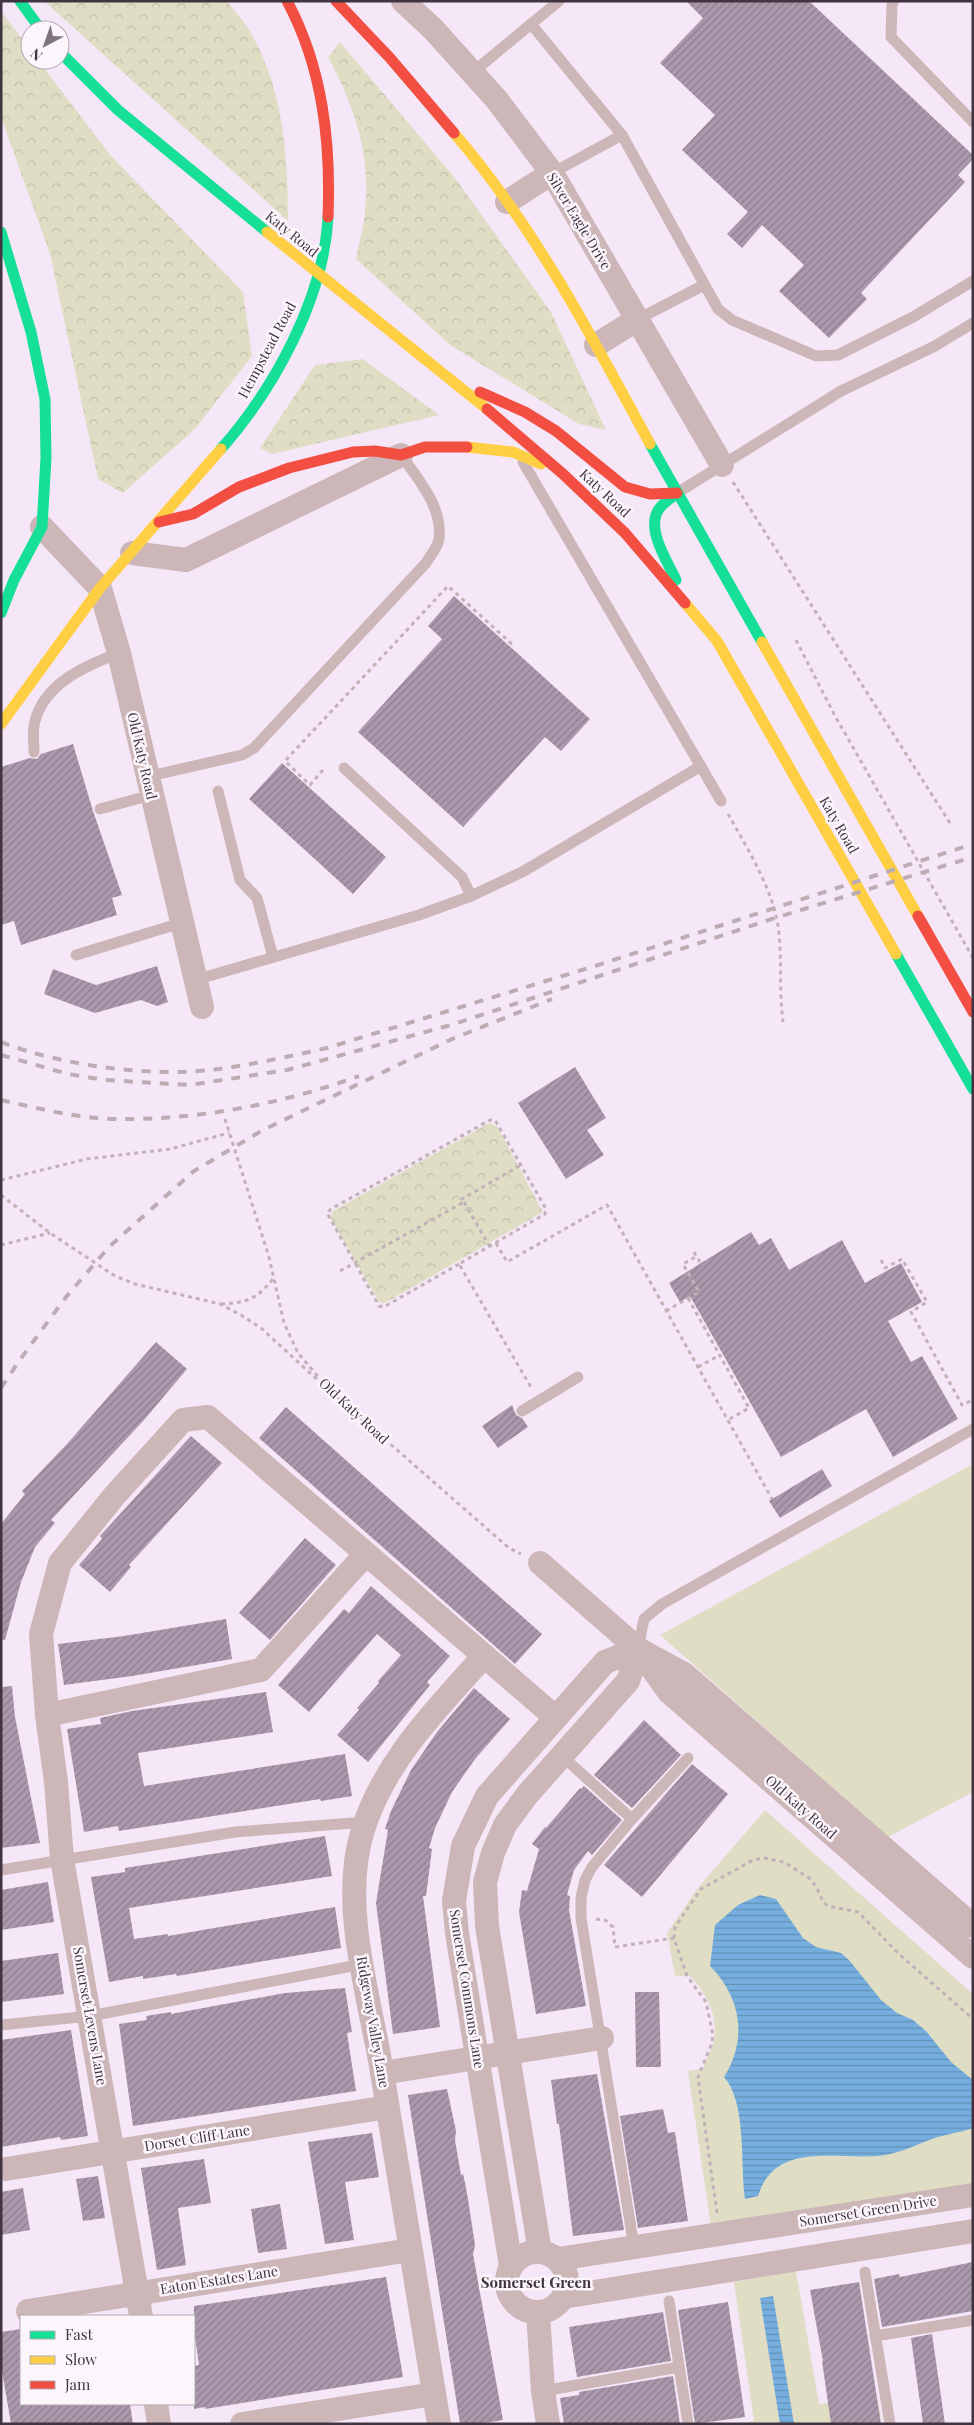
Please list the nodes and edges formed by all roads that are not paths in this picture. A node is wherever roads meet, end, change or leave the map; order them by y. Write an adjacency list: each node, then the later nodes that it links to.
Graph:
1 (20, 1): 7 (main road)
2 (287, 1): 27 (main road, Hempstead Road)
3 (336, 1): 14 (main road, Katy Road)
4 (403, 1): 10 (street, Silver Eagle Drive)
5 (559, 1): 8 (lane)
6 (894, 1): 11 (lane)
7 (34, 20)
8 (531, 24): 10 (lane); 12 (lane)
9 (70, 62): 21 (main road, Katy Road)
10 (472, 72): 13 (street, Silver Eagle Drive)
11 (973, 122)
12 (622, 135): 13 (lane); 17 (lane)
13 (552, 173): 14 (street); 18 (street, Silver Eagle Drive)
14 (507, 202): 20 (main road, Katy Road)
15 (1, 232): 28 (main road)
16 (973, 281): 17 (lane)
17 (704, 285): 18 (lane)
18 (638, 319): 20 (street); 24 (street, Silver Eagle Drive)
19 (973, 323): 24 (lane)
20 (596, 345): 26 (main road, Katy Road)
21 (452, 379): 25 (main road, Katy Road); 26 (main road)
22 (401, 455): 23 (main road); 27 (main road); 29 (street); 38 (lane)
23 (519, 455): 25 (main road); 36 (lane)
24 (722, 465): 26 (lane)
25 (563, 474): 31 (main road, Katy Road)
26 (677, 493): 31 (main road); 48 (main road, Katy Road)
27 (159, 522): 29 (main road, Hempstead Road)
28 (42, 527): 30 (street, Old Katy Road); 32 (main road)
29 (132, 553): 30 (main road, Hempstead Road)
30 (100, 588): 33 (street, Old Katy Road); 34 (main road, Hempstead Road)
31 (686, 602): 49 (main road, Katy Road)
32 (1, 613)
33 (119, 653): 35 (lane); 38 (street, Old Katy Road)
34 (1, 724)
35 (34, 752)
36 (701, 766): 40 (lane); 42 (lane)
37 (344, 768): 42 (lane)
38 (148, 786): 41 (lane); 43 (street, Old Katy Road)
39 (218, 791): 45 (lane)
40 (721, 801)
41 (100, 809)
42 (471, 896): 45 (lane)
43 (182, 922): 44 (lane); 46 (street, Old Katy Road)
44 (76, 955)
45 (273, 957): 46 (lane)
46 (195, 980): 47 (street, Old Katy Road)
47 (202, 1007)
48 (973, 1012)
49 (973, 1090)
50 (578, 1377): 51 (lane)
51 (522, 1410)
52 (973, 1429): 55 (lane)
53 (365, 1555): 56 (street, Somerset Levens Lane); 57 (street); 57 (street, Somerset Levens Lane)
54 (540, 1563): 55 (street, Old Katy Road)
55 (638, 1649): 58 (street, Somerset Commons Lane); 60 (street); 64 (street, Old Katy Road); 67 (street, Old Katy Road)
56 (484, 1656): 58 (street, Somerset Levens Lane); 63 (street, Ridgeway Valley Lane)
57 (47, 1715): 65 (street, Somerset Levens Lane)
58 (555, 1717): 59 (street, Somerset Commons Lane)
59 (539, 1735): 60 (street); 75 (street, Somerset Commons Lane)
60 (562, 1756): 62 (lane); 74 (street)
61 (688, 1758): 62 (lane)
62 (632, 1819): 73 (lane)
63 (366, 1822): 65 (lane); 70 (street, Ridgeway Valley Lane)
64 (894, 1857): 67 (street); 68 (street, Old Katy Road)
65 (62, 1859): 66 (lane); 71 (street, Somerset Levens Lane)
66 (1, 1870)
67 (879, 1875): 69 (street, Old Katy Road)
68 (973, 1926)
69 (973, 1958)
70 (363, 1964): 71 (lane); 76 (street, Ridgeway Valley Lane)
71 (90, 2016): 72 (lane); 78 (street, Somerset Levens Lane)
72 (1, 2025)
73 (602, 2038): 74 (street); 83 (lane)
74 (509, 2052): 75 (street); 85 (street)
75 (478, 2057): 76 (street); 87 (street, Somerset Commons Lane)
76 (382, 2073): 77 (street, Ridgeway Valley Lane)
77 (387, 2107): 78 (street, Dorset Cliff Lane); 84 (street, Ridgeway Valley Lane)
78 (114, 2152): 79 (street, Dorset Cliff Lane); 91 (street, Somerset Levens Lane)
79 (6, 2169)
80 (973, 2195): 81 (street, Somerset Green Drive)
81 (763, 2228): 83 (street, Somerset Green Drive); 86 (street)
82 (973, 2231): 86 (street)
83 (634, 2247): 85 (street, Somerset Green Drive)
84 (410, 2250): 91 (street, Eaton Estates Lane); 98 (street, Ridgeway Valley Lane)
85 (549, 2256): 87 (street); 89 (street)
86 (768, 2264): 89 (street)
87 (510, 2266): 93 (street)
88 (865, 2272): 95 (lane)
89 (563, 2297): 93 (street)
90 (668, 2301): 96 (lane)
91 (139, 2305): 92 (street, Eaton Estates Lane)
92 (28, 2311)
93 (538, 2312): 97 (street)
94 (973, 2320): 95 (lane)
95 (875, 2336): 105 (lane)
96 (679, 2367): 97 (lane); 104 (lane)
97 (542, 2391): 103 (street)
98 (434, 2394): 101 (street); 102 (street, Ridgeway Valley Lane)
99 (156, 2405): 100 (street)
100 (159, 2424)
101 (242, 2424)
102 (439, 2424)
103 (548, 2424)
104 (688, 2424)
105 (890, 2424)

